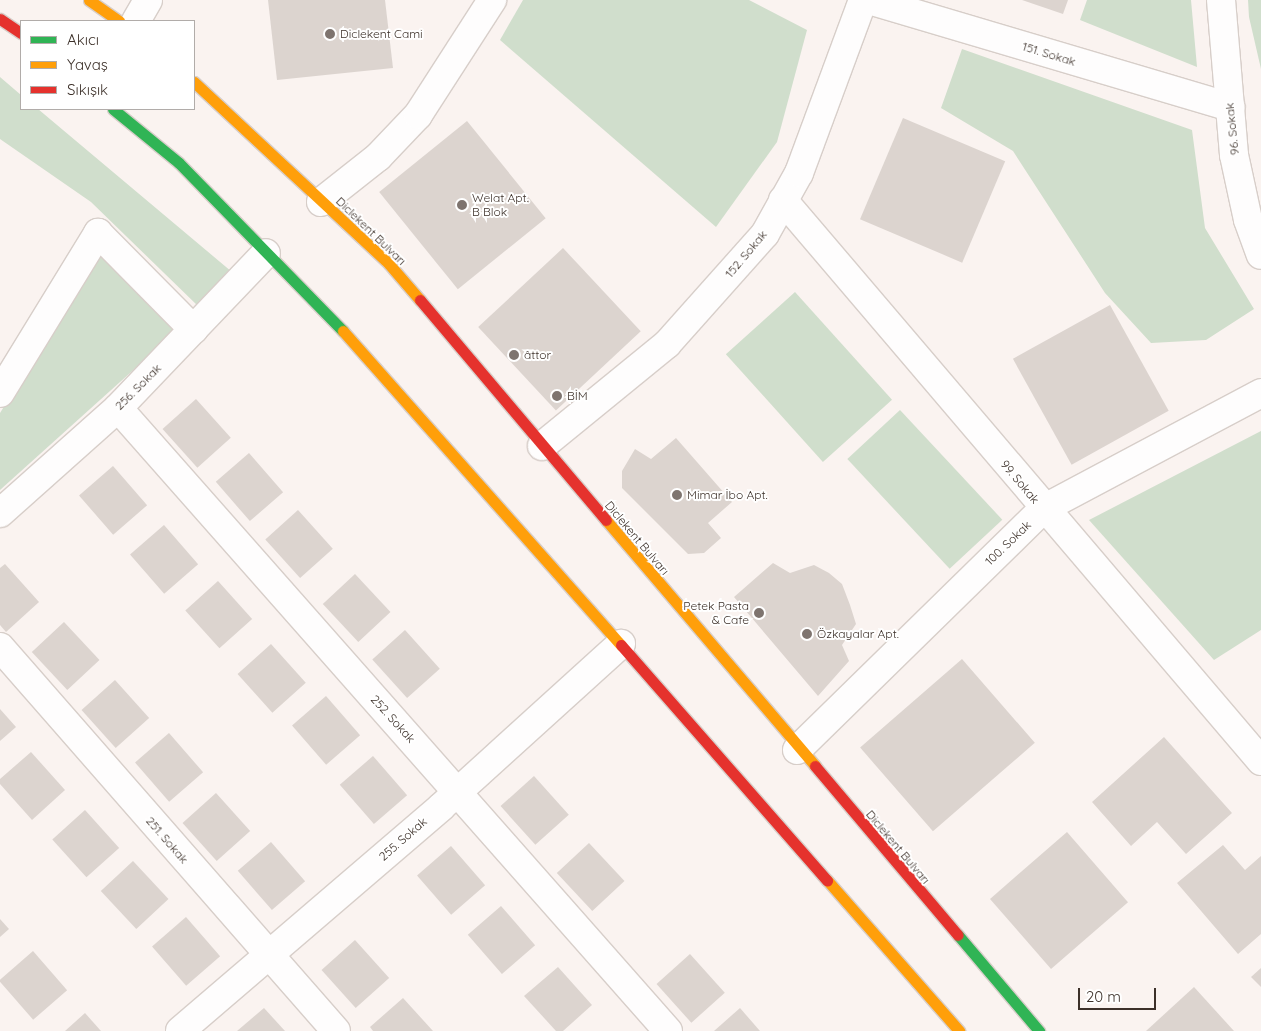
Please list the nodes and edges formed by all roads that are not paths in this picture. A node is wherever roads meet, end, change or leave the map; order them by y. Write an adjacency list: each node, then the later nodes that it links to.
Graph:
1 (89, 0): 8 (main road)
2 (148, 0): 9 (street)
3 (492, 0): 15 (street)
4 (863, 0): 14 (street, 152. Sokak)
5 (869, 0): 12 (street, 151. Sokak)
6 (1221, 0): 12 (street, 96. Sokak)
7 (0, 19): 10 (main road)
8 (118, 20)
9 (137, 20)
10 (20, 32)
11 (195, 83): 15 (main road, Diclekent Bulvarı)
12 (1230, 107): 17 (street, 96. Sokak)
13 (114, 110): 16 (main road)
14 (784, 200): 22 (street, 152. Sokak); 23 (street, 99. Sokak)
15 (321, 202): 22 (main road, Diclekent Bulvarı)
16 (266, 252): 18 (street, 256. Sokak); 25 (main road)
17 (1261, 255)
18 (194, 330): 19 (street); 21 (street, 256. Sokak)
19 (0, 393)
20 (1261, 393): 23 (street, 100. Sokak)
21 (118, 408): 24 (street, 256. Sokak); 29 (street, 252. Sokak)
22 (542, 446): 27 (main road, Diclekent Bulvarı)
23 (1043, 509): 27 (street, 100. Sokak); 28 (street, 99. Sokak)
24 (0, 512)
25 (621, 644): 29 (street, 255. Sokak); 31 (main road)
26 (0, 647): 30 (street, 251. Sokak)
27 (797, 750): 35 (main road, Diclekent Bulvarı)
28 (1261, 761)
29 (457, 792): 30 (street, 255. Sokak); 34 (street, 252. Sokak)
30 (268, 956): 32 (street, 255. Sokak); 33 (street, 251. Sokak)
31 (951, 1028)
32 (180, 1031)
33 (336, 1031)
34 (668, 1031)
35 (1039, 1031)

